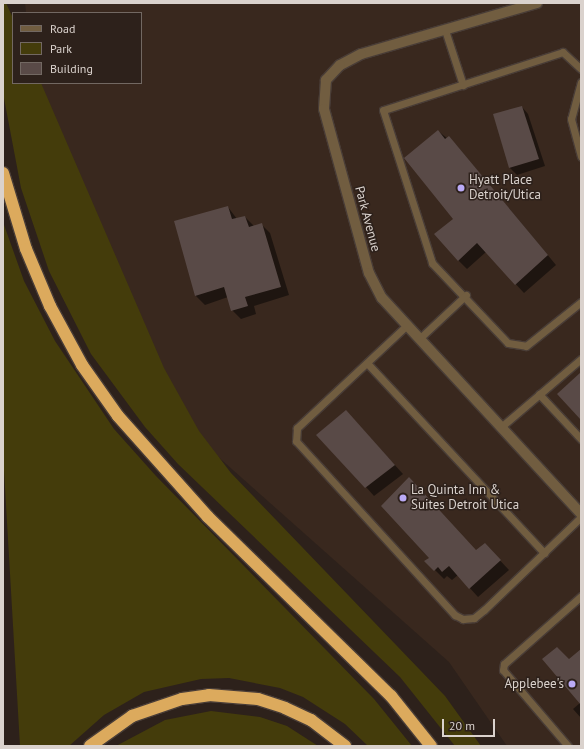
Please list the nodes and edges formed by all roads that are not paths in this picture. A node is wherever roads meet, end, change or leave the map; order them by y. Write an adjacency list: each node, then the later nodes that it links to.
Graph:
1 (537, 3): 2 (street, Park Avenue)
2 (445, 30): 5 (lane); 10 (street, Park Avenue)
3 (581, 69): 5 (lane)
4 (581, 82): 6 (lane)
5 (463, 85): 8 (lane)
6 (581, 157)
7 (3, 173): 23 (highway)
8 (466, 295): 9 (lane); 11 (lane)
9 (581, 302)
10 (407, 325): 11 (street, Park Avenue); 13 (lane)
11 (420, 338): 15 (street, Park Avenue)
12 (581, 359): 14 (lane)
13 (367, 362): 19 (lane); 19 (lane)
14 (539, 394): 15 (lane); 16 (lane)
15 (501, 427): 17 (street, Park Avenue)
16 (581, 439)
17 (581, 514)
18 (581, 517): 19 (lane)
19 (544, 553)
20 (581, 596): 24 (lane)
21 (90, 746): 22 (highway)
22 (345, 746)
23 (431, 746)
24 (568, 746)

